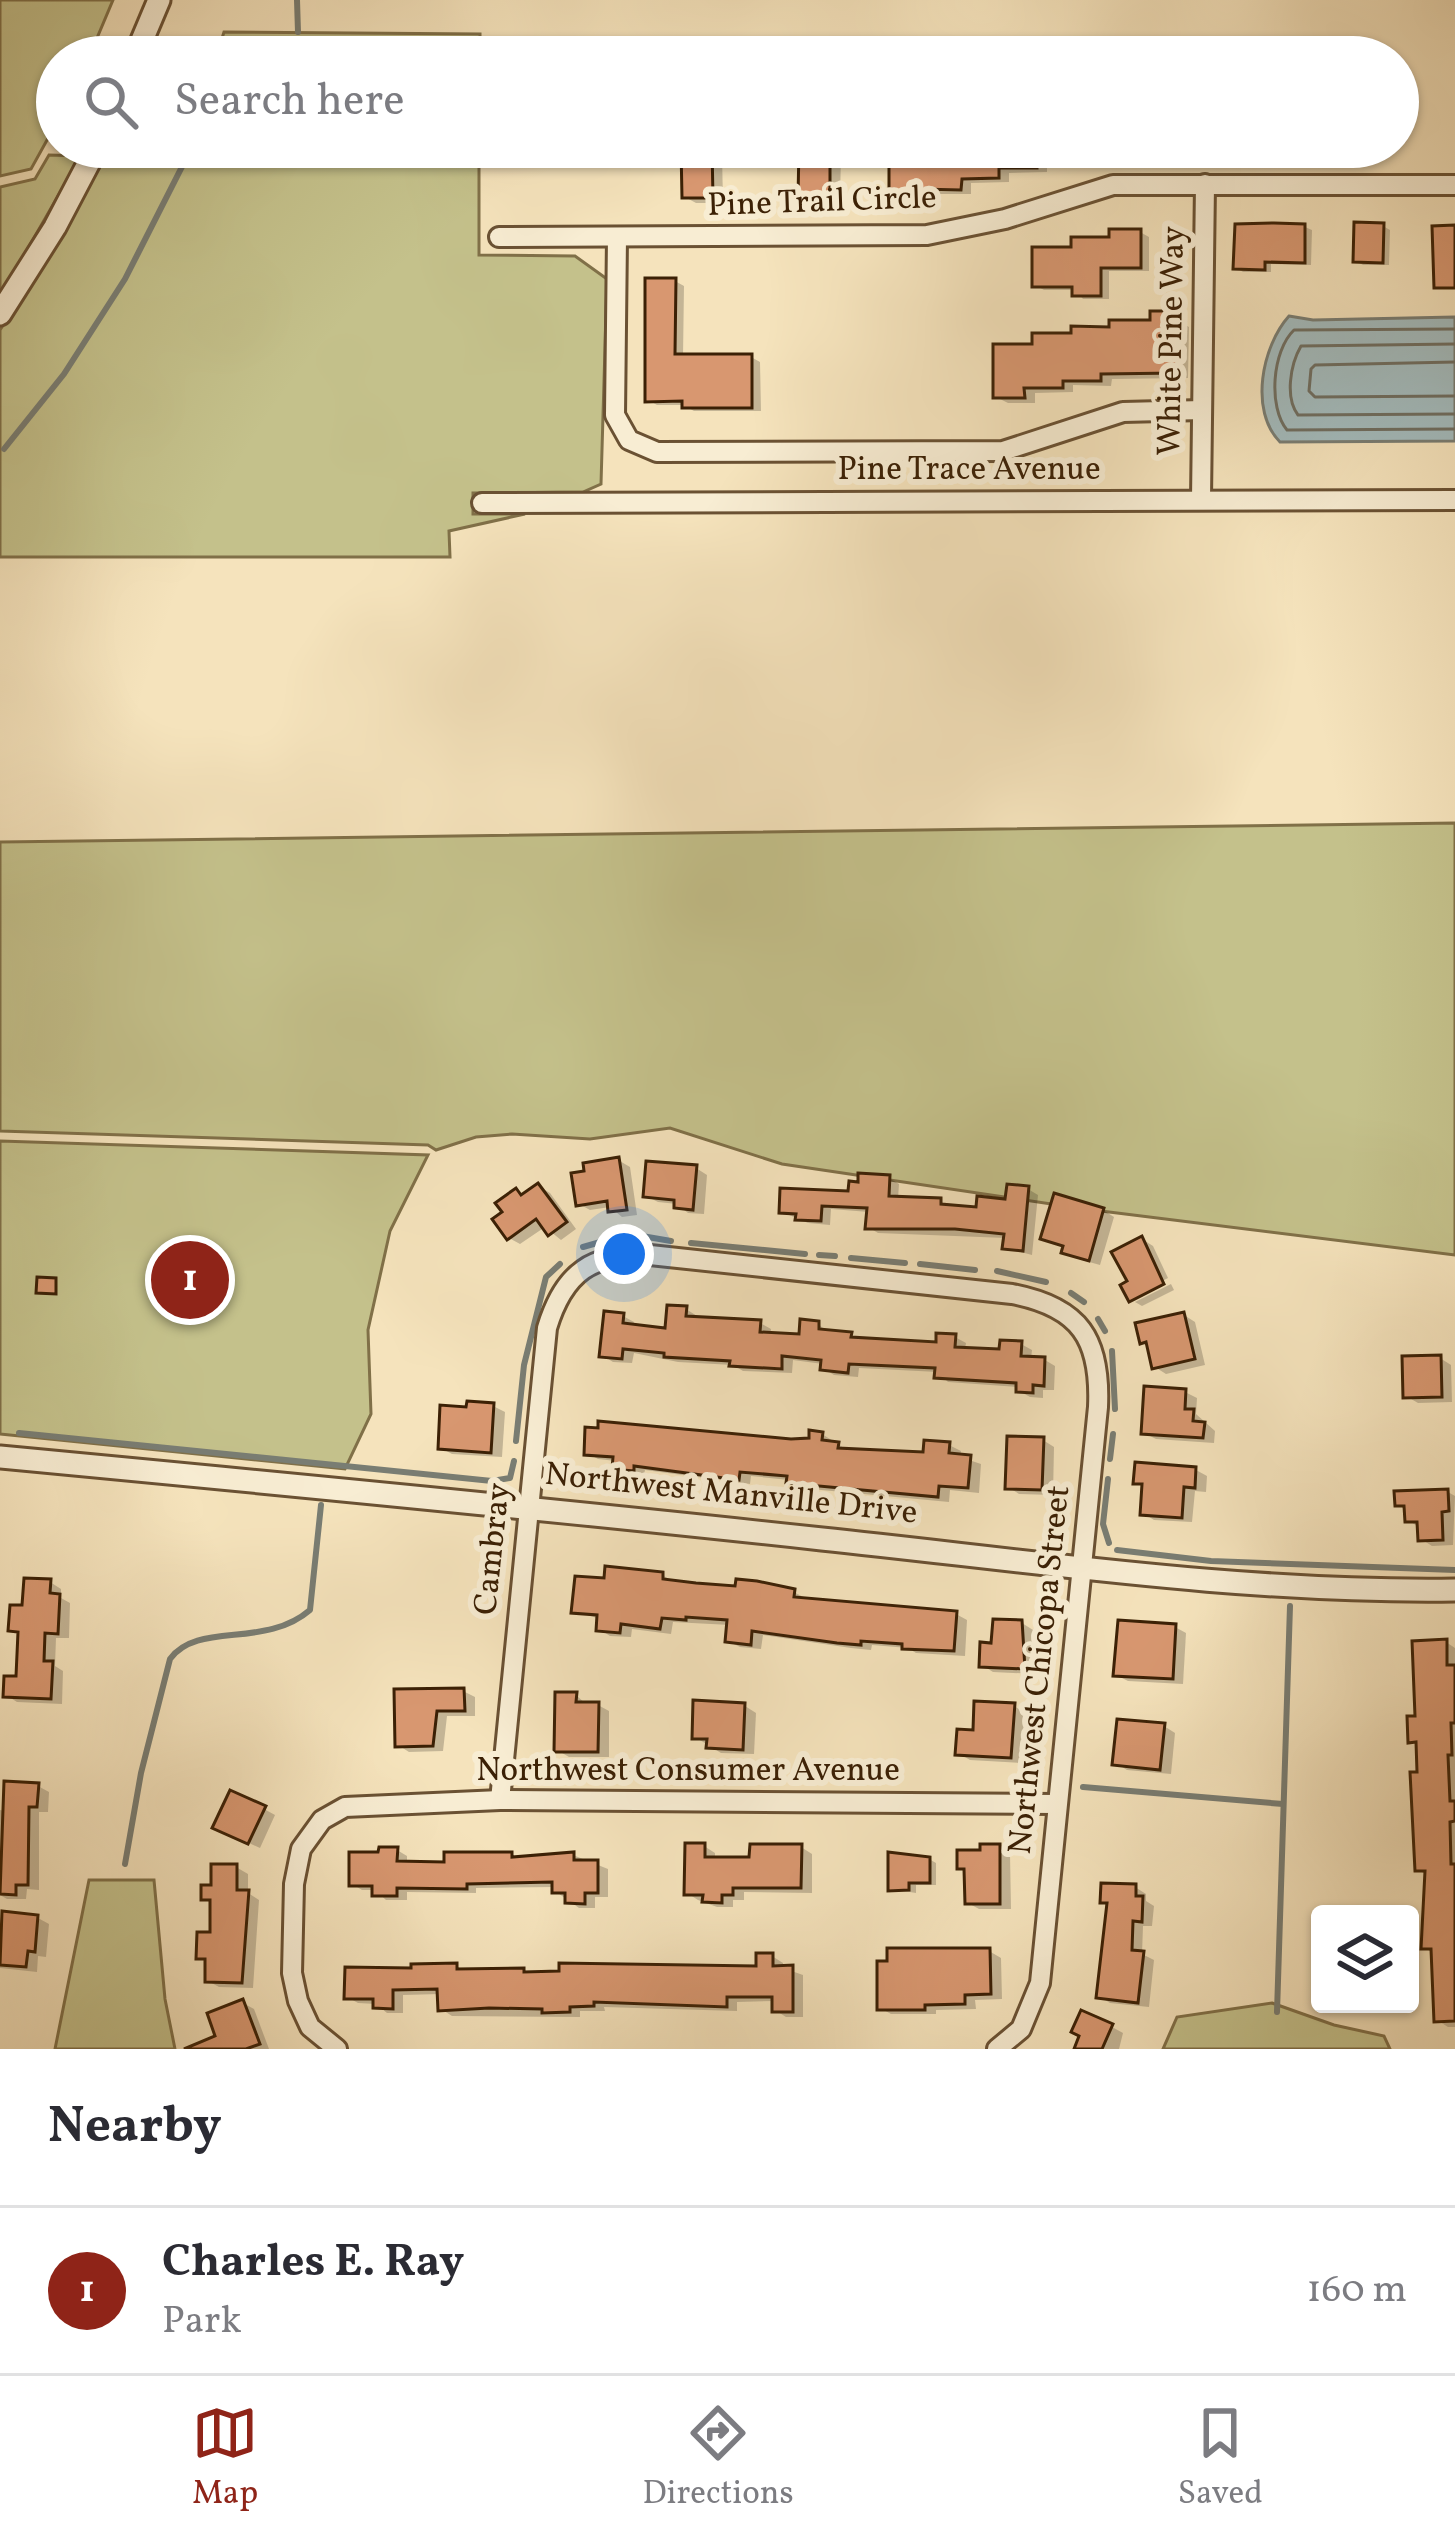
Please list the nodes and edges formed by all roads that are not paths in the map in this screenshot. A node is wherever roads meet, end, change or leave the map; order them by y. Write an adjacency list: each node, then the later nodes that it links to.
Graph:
1 (159, 0): 2 (street)
2 (144, 36)
3 (86, 168): 8 (street)
4 (1204, 184): 5 (street, Pine Trail Circle); 6 (street, Pine Trail Circle); 9 (street, White Pine Way)
5 (1455, 185)
6 (616, 237): 7 (street, Pine Trail Circle); 9 (street)
7 (499, 238)
8 (0, 314)
9 (1202, 410): 10 (street, White Pine Way)
10 (1201, 500): 11 (street, Pine Trace Avenue); 12 (street, Pine Trace Avenue)
11 (1455, 500)
12 (482, 503)
13 (554, 1305): 15 (street, Cambray); 16 (street, Northwest Chicopa Street)
14 (0, 1457): 15 (street, Northwest Manville Drive)
15 (529, 1507): 16 (street, Northwest Manville Drive); 18 (street, Cambray)
16 (1082, 1567): 17 (street, Northwest Manville Drive); 19 (street, Northwest Chicopa Street)
17 (1455, 1589)
18 (500, 1800): 19 (street, Northwest Consumer Avenue); 20 (street, Northwest Consumer Avenue)
19 (1057, 1804): 21 (street, Northwest Chicopa Street)
20 (337, 2049)
21 (997, 2049)

